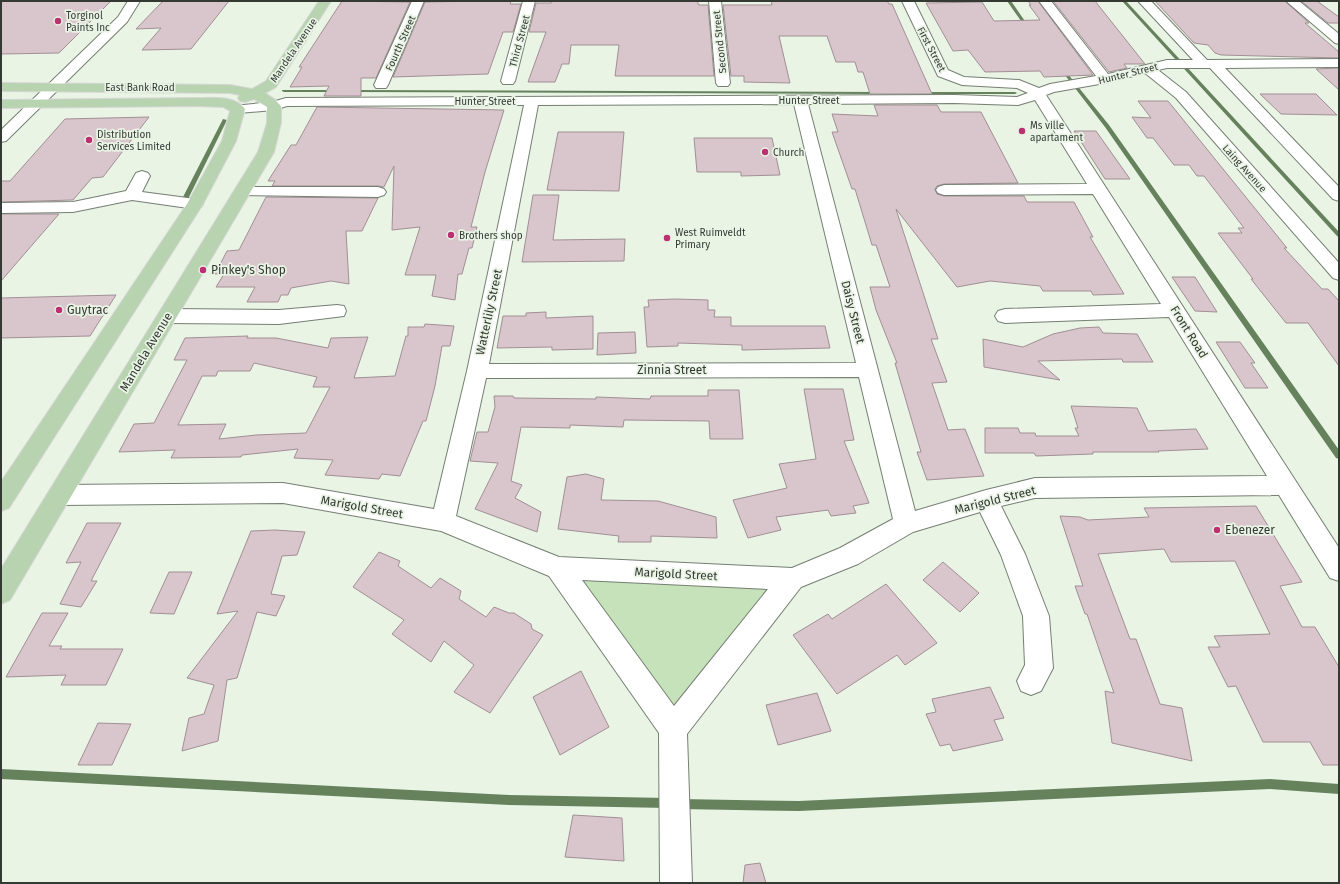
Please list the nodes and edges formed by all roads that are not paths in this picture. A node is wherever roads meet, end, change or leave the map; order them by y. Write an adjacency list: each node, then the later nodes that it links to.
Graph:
1 (134, 1): 19 (street)
2 (325, 1): 20 (main road, Mandela Avenue)
3 (418, 1): 17 (street, Fourth Street)
4 (529, 1): 15 (street, Third Street)
5 (715, 1): 16 (street, Second Street)
6 (908, 1): 21 (street, First Street)
7 (1045, 1): 14 (street)
8 (1144, 1): 11 (street)
9 (1292, 1): 10 (street)
10 (1339, 40)
11 (1208, 63): 12 (street, Hunter Street); 13 (street, Hunter Street); 35 (street)
12 (1339, 63)
13 (1148, 68): 14 (street, Hunter Street); 38 (street, Laing Avenue)
14 (1105, 79): 21 (street, Hunter Street)
15 (508, 82)
16 (723, 83)
17 (381, 85)
18 (1, 87): 19 (main road, East Bank Road)
19 (55, 87): 20 (main road, East Bank Road); 25 (street)
20 (254, 93): 26 (main road, East Bank Road); 27 (main road, Mandela Avenue)
21 (1038, 94): 22 (street, Hunter Street); 30 (street, Front Road)
22 (800, 100): 23 (street, Hunter Street); 43 (street, Daisy Street)
23 (532, 101): 26 (street, Hunter Street); 44 (street, Watterlily Street)
24 (1, 104): 25 (main road, East Bank Road)
25 (35, 104): 27 (main road, East Bank Road); 28 (street)
26 (274, 106): 27 (street, Hunter Street); 32 (main road, Mandela Avenue)
27 (233, 107): 36 (main road)
28 (1, 138)
29 (142, 176): 34 (street)
30 (1098, 188): 31 (street); 39 (street, Front Road)
31 (944, 190)
32 (243, 192): 33 (street); 41 (main road, Mandela Avenue)
33 (378, 192)
34 (132, 195): 36 (street); 37 (street)
35 (1339, 196)
36 (195, 204): 48 (main road)
37 (1, 208)
38 (1339, 274)
39 (1174, 310): 42 (street); 45 (street, Front Road)
40 (337, 311): 41 (street)
41 (168, 316): 46 (main road, Mandela Avenue)
42 (1005, 316)
43 (867, 370): 44 (street, Zinnia Street); 50 (street, Daisy Street)
44 (477, 371): 49 (street, Watterlily Street)
45 (1285, 485): 47 (street, Marigold Street); 52 (street, Front Road)
46 (60, 495): 49 (street, Marigold Street); 54 (main road, Mandela Avenue)
47 (986, 500): 50 (street, Marigold Street); 55 (street)
48 (1, 501)
49 (443, 521): 51 (street, Marigold Street)
50 (906, 524): 53 (street, Marigold Street)
51 (558, 568): 53 (street, Marigold Street); 56 (street)
52 (1339, 570)
53 (792, 579): 56 (street)
54 (1, 592)
55 (1031, 681)
56 (673, 729): 57 (street)
57 (676, 883)

